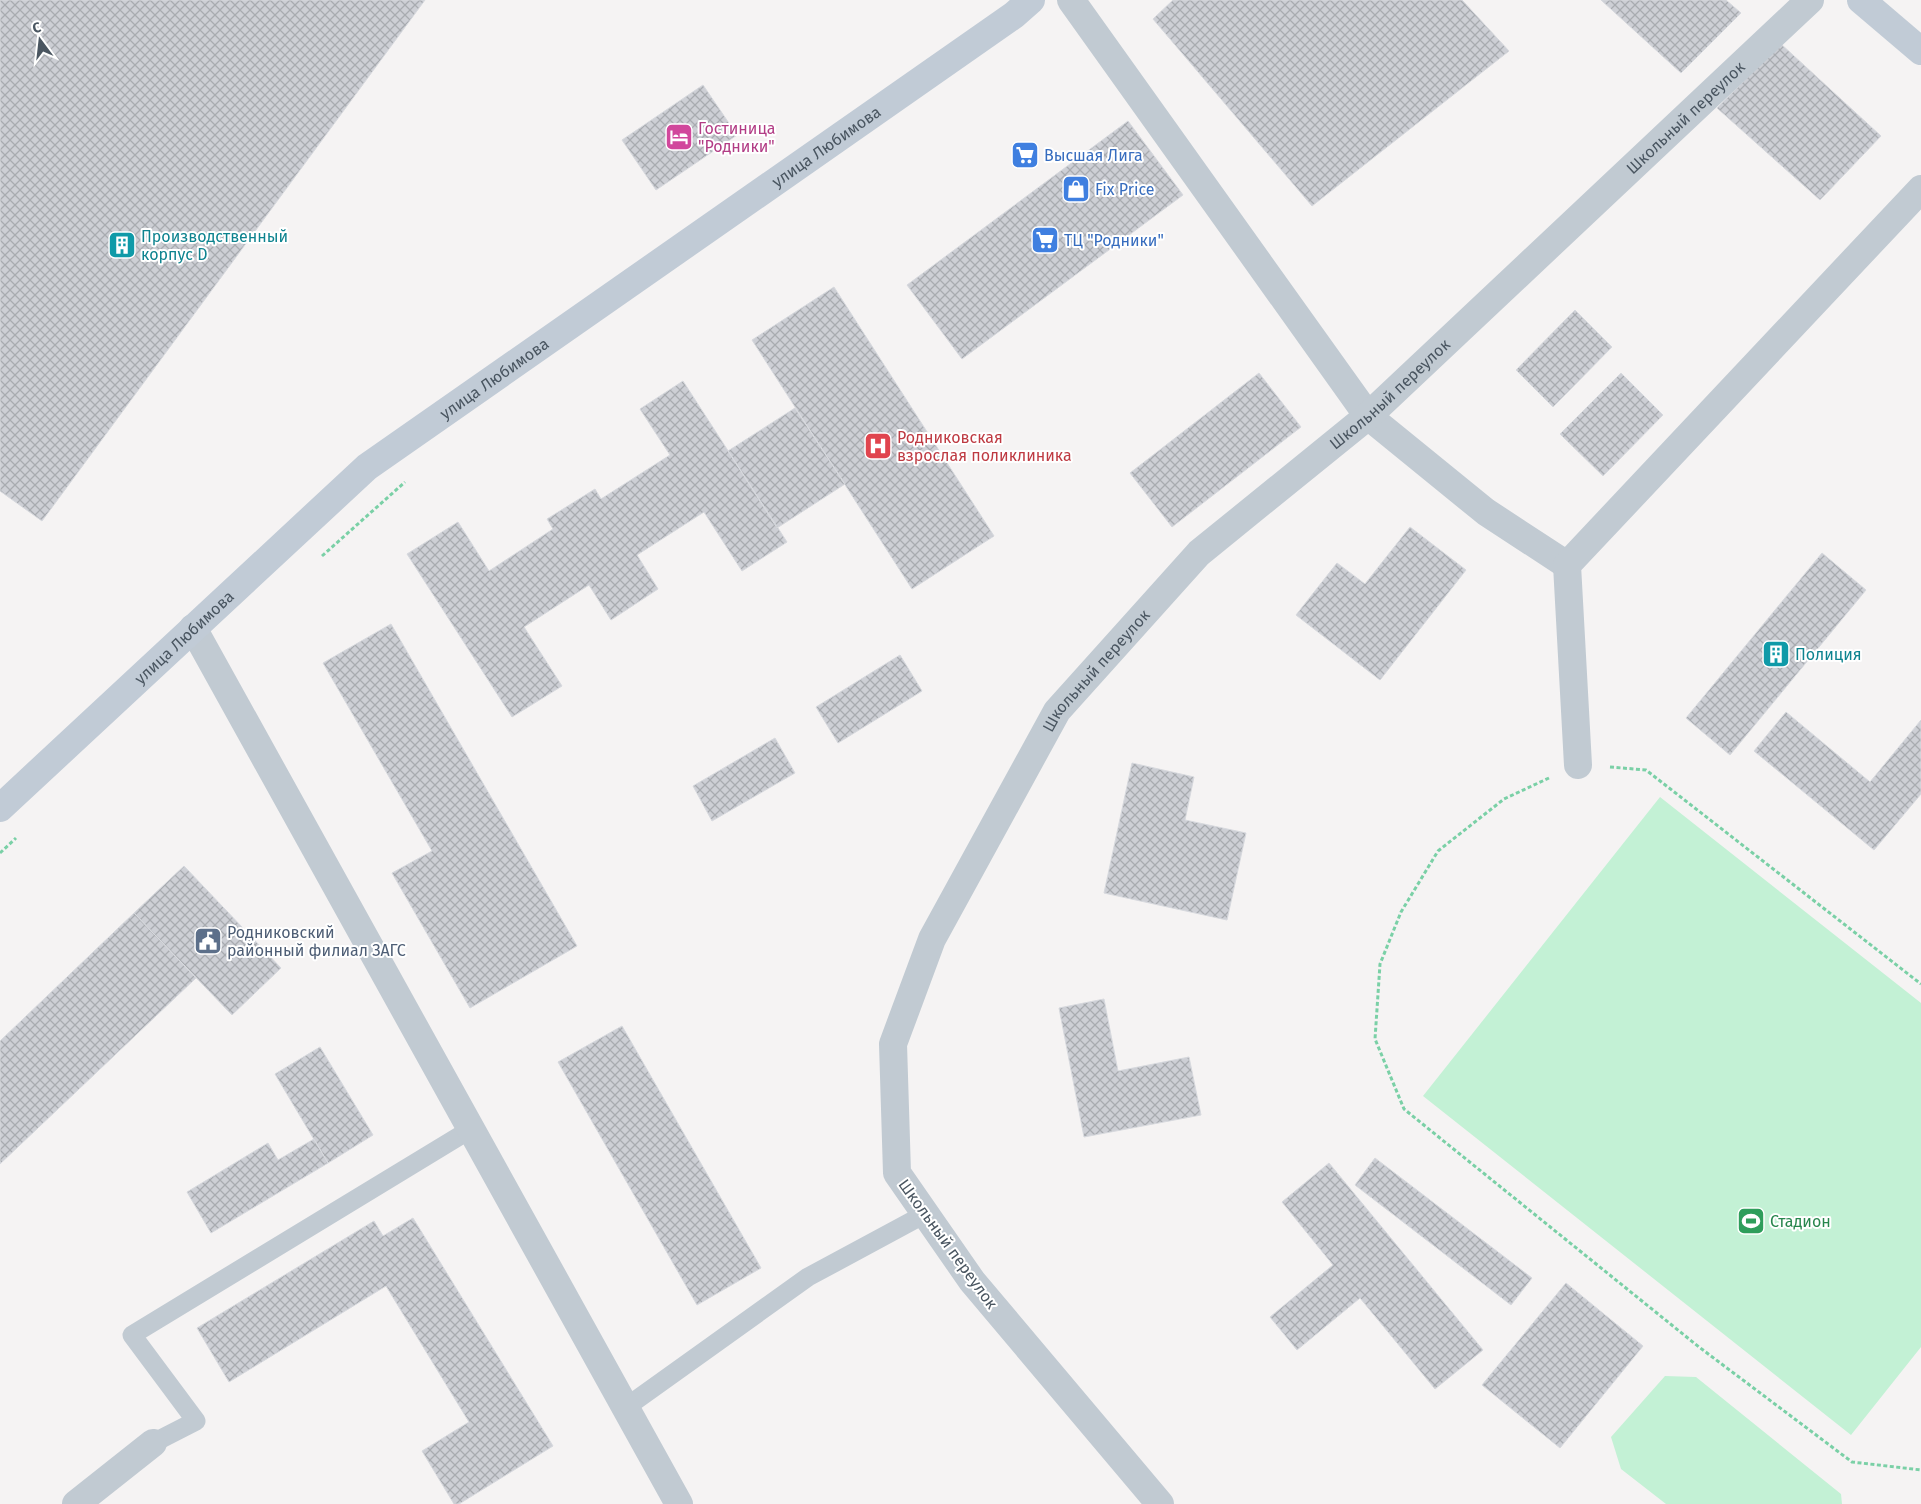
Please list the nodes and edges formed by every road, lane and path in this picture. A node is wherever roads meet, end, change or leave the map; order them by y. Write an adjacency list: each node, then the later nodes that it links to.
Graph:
1 (1031, 0): 9 (main road, улица Любимова)
2 (1071, 0): 7 (street)
3 (1810, 0): 7 (street, Школьный переулок)
4 (1861, 0): 5 (main road)
5 (1921, 51)
6 (1921, 188): 8 (street)
7 (1368, 416): 8 (street); 14 (street, Школьный переулок)
8 (1567, 565): 10 (street)
9 (192, 628): 11 (main road, улица Любимова); 13 (street)
10 (1578, 765): 12 (path); 17 (path)
11 (0, 808)
12 (1921, 984)
13 (471, 1129): 15 (street); 16 (lane)
14 (925, 1214): 15 (lane); 20 (street, Школьный переулок)
15 (625, 1408): 19 (street)
16 (153, 1443): 18 (street)
17 (1921, 1470)
18 (76, 1504)
19 (679, 1504)
20 (1160, 1504)

